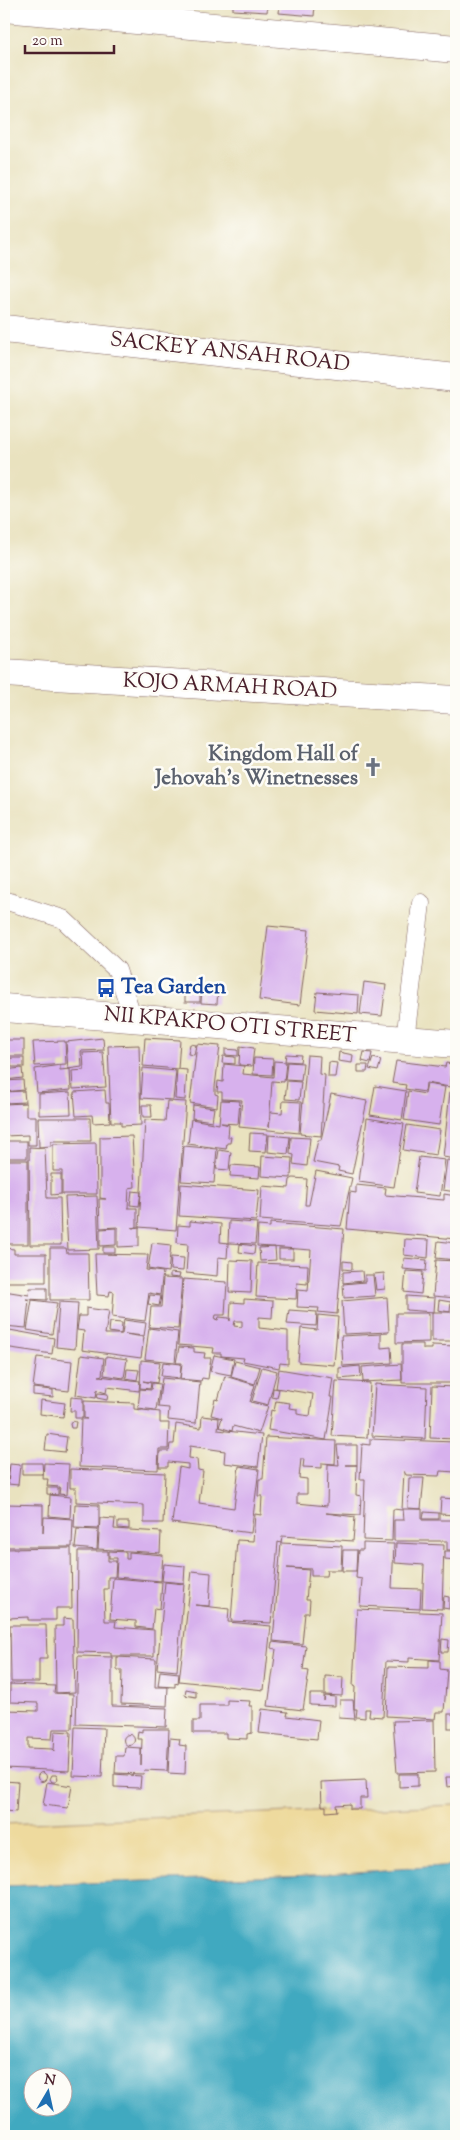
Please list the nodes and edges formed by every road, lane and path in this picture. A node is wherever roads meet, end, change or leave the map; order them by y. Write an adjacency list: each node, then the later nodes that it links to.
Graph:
1 (4, 8): 2 (street)
2 (456, 49)
3 (4, 329): 4 (street, SACKEY ANSAH ROAD)
4 (456, 378)
5 (4, 673): 6 (street, KOJO ARMAH ROAD)
6 (456, 700)
7 (4, 900): 10 (lane)
8 (421, 904): 11 (lane)
9 (4, 1008): 10 (street, NII KPAKPO OTI STREET)
10 (133, 1018): 11 (street, NII KPAKPO OTI STREET)
11 (404, 1040): 12 (street, NII KPAKPO OTI STREET)
12 (456, 1044)

